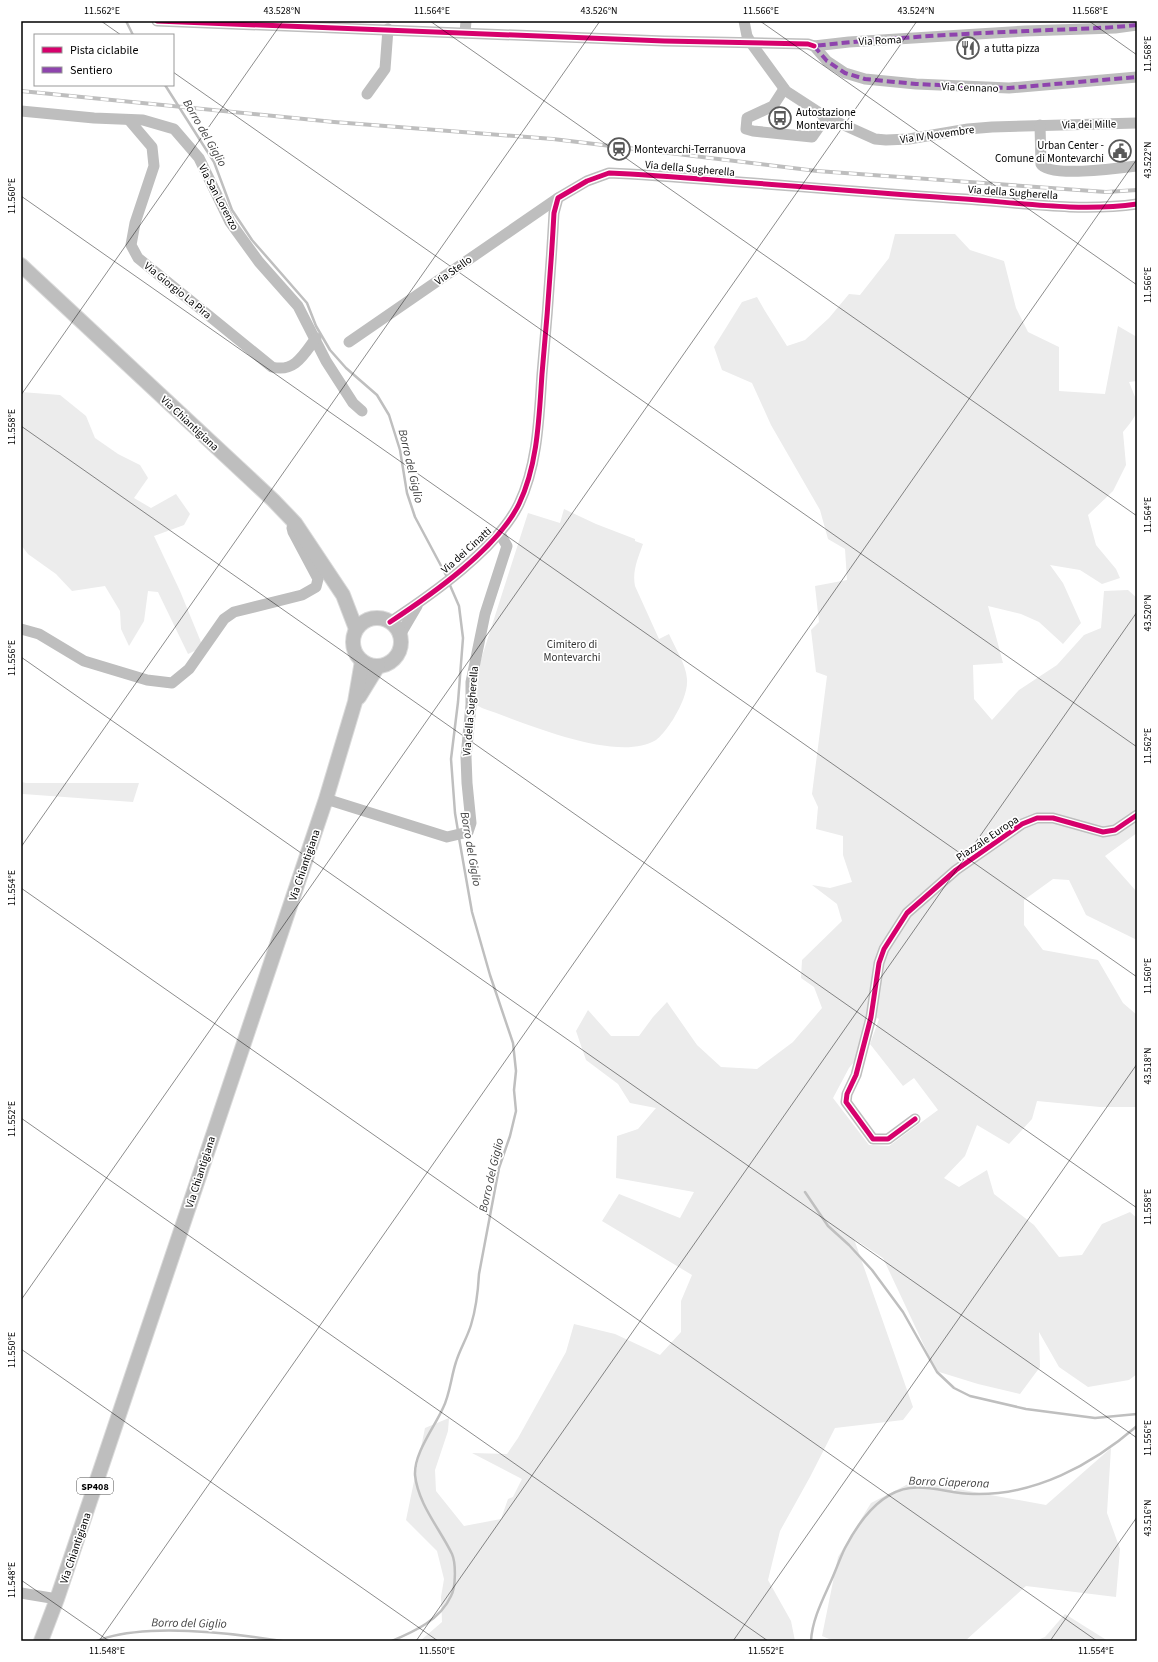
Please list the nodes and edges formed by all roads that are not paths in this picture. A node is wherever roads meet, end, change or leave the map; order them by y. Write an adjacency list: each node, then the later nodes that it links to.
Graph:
1 (158, 21): 2 (street, Via Roma)
2 (169, 21): 6 (street, Via Roma)
3 (466, 21): 7 (street)
4 (744, 21): 8 (street)
5 (1137, 25): 9 (street, Via Roma)
6 (388, 30): 7 (street, Via Roma); 12 (street)
7 (465, 33): 8 (street, Via Roma)
8 (750, 43): 9 (street, Via Roma); 11 (street, Via IV Novembre)
9 (814, 46): 10 (street, Via Cennano)
10 (1137, 77)
11 (784, 89): 14 (street, Via IV Novembre); 14 (street)
12 (366, 94)
13 (21, 111): 15 (street, Via San Lorenzo)
14 (826, 117): 17 (street, Via IV Novembre)
15 (129, 120): 22 (street, Via San Lorenzo); 22 (street, Via Giorgio La Pira)
16 (1137, 123): 17 (street, Via dei Mille)
17 (1040, 125): 18 (street)
18 (1137, 166)
19 (558, 198): 20 (street, Via della Sugherella); 23 (street, Via Stello); 26 (street, Via dei Cinatti)
20 (1137, 204)
21 (21, 265): 25 (main road, Via Chiantigiana)
22 (316, 338): 24 (street, Via San Lorenzo)
23 (349, 342)
24 (362, 411)
25 (295, 523): 27 (main road, Via Chiantigiana); 31 (street)
26 (500, 534): 28 (street, Via dei Cinatti); 37 (street, Via della Sugherella)
27 (343, 595): 29 (main road, Via Chiantigiana); 32 (main road, Via Chiantigiana)
28 (418, 603): 30 (street, Via dei Cinatti); 33 (street)
29 (372, 618): 30 (main road, Via Chiantigiana); 32 (main road)
30 (390, 622): 33 (main road)
31 (21, 629)
32 (356, 629): 34 (main road, Via Chiantigiana)
33 (400, 635): 35 (main road)
34 (362, 661): 35 (main road); 36 (main road, Via Chiantigiana)
35 (378, 666): 36 (main road, Via Chiantigiana)
36 (355, 702): 37 (main road, Via Chiantigiana)
37 (326, 799): 41 (main road, Via Chiantigiana / SP408)
38 (1137, 815): 39 (street, Piazzale Europa)
39 (915, 1119)
40 (21, 1593): 41 (street)
41 (58, 1599): 42 (main road, Via Chiantigiana / SP408)
42 (41, 1641)

